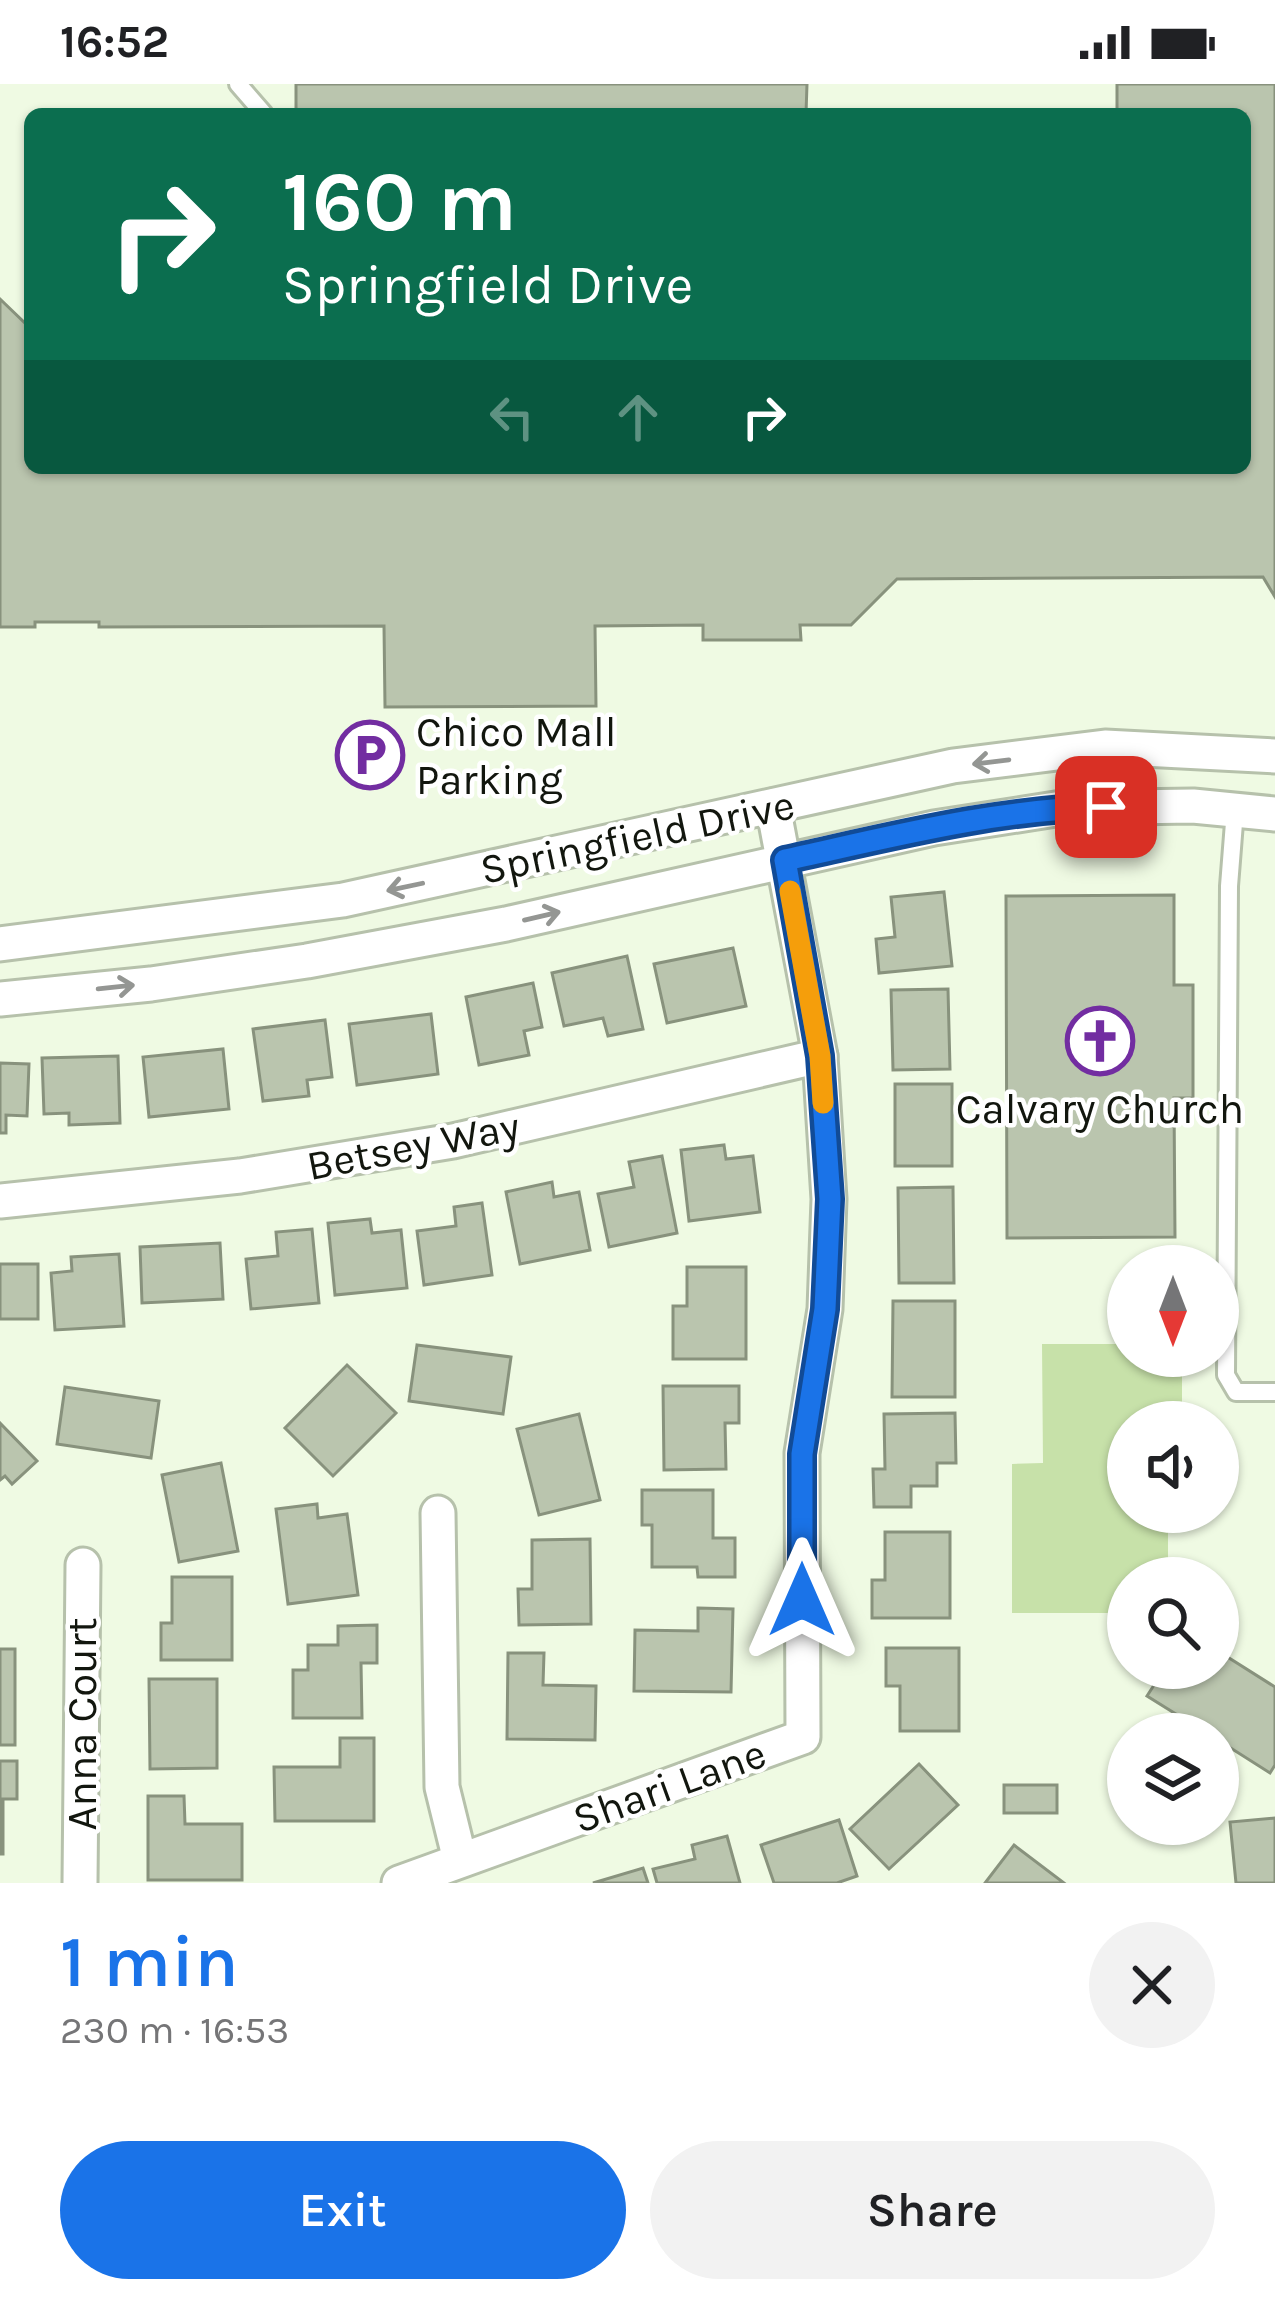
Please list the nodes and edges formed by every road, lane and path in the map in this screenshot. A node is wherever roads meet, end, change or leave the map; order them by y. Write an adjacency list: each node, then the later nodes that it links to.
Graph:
1 (238, 84): 2 (lane)
2 (259, 108)
3 (1275, 756): 4 (street, Springfield Drive, one-way to 4)
4 (773, 806): 7 (street, Shari Lane); 8 (street, Springfield Drive, one-way to 8)
5 (1235, 810): 6 (street, Springfield Drive); 7 (street, Springfield Drive); 12 (lane)
6 (1275, 814)
7 (785, 860): 9 (street, Springfield Drive, one-way to 7); 10 (street, Shari Lane)
8 (0, 944)
9 (0, 999)
10 (820, 1056): 11 (street, Betsey Way); 15 (street, Shari Lane)
11 (0, 1201)
12 (1275, 1391)
13 (438, 1514): 15 (street)
14 (83, 1565): 16 (street, Anna Court)
15 (460, 1860): 17 (street, Shari Lane)
16 (80, 1883)
17 (398, 1883)

